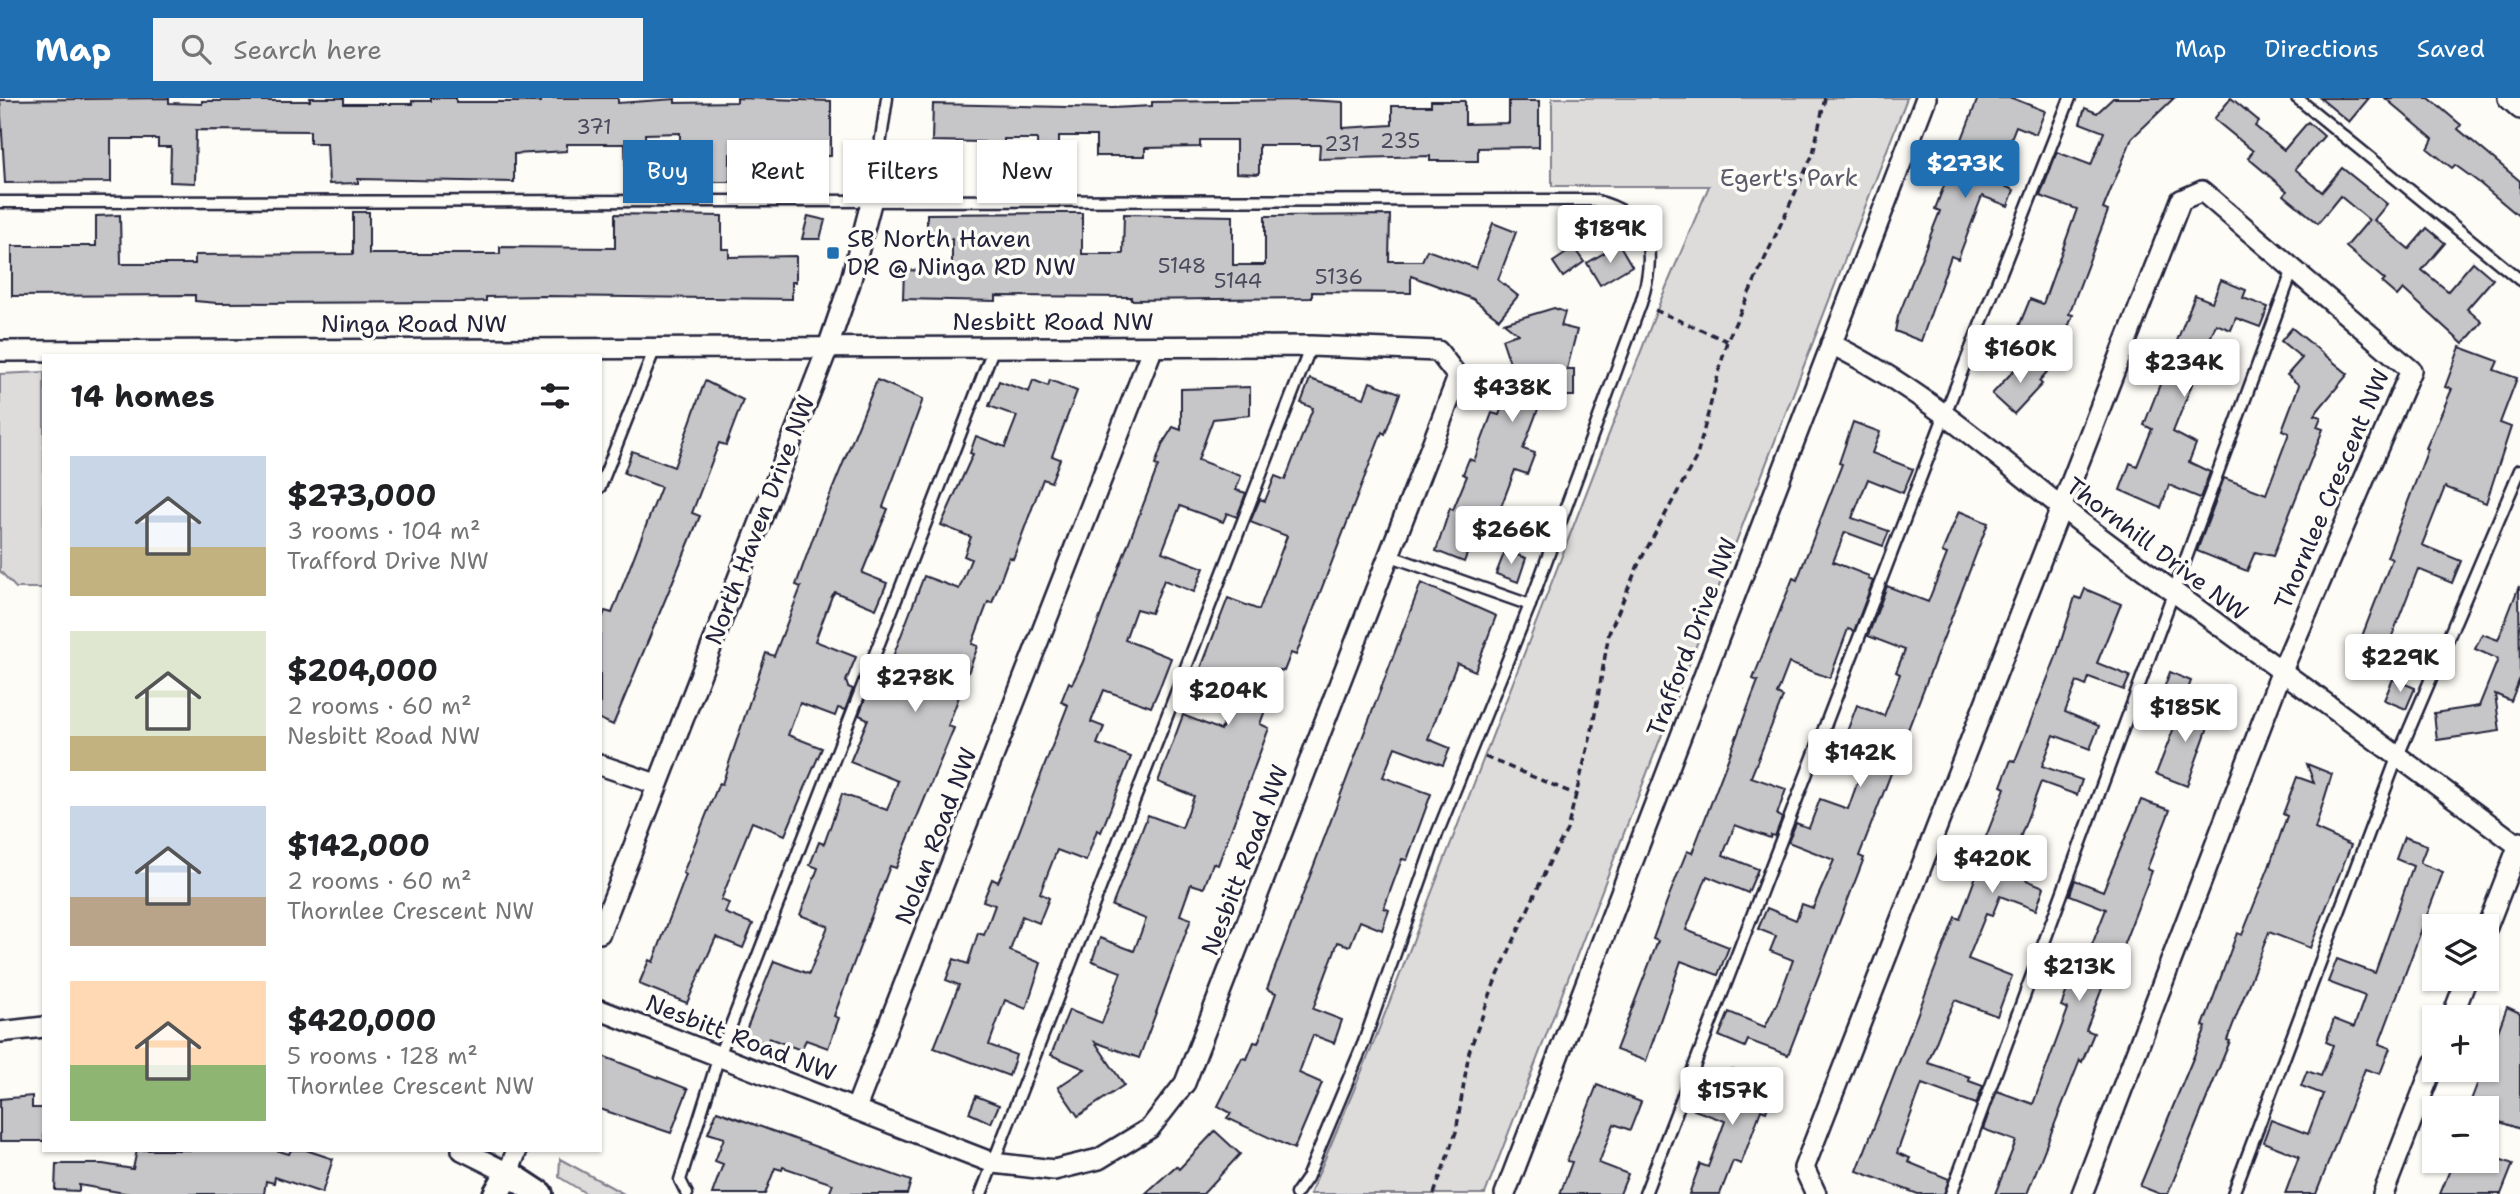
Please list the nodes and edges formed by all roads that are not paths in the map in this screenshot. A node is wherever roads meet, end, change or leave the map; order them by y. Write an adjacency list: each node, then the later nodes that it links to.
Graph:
1 (887, 98): 7 (lane, North Haven Drive NW)
2 (1926, 98): 14 (street, Trafford Drive NW)
3 (2070, 98): 22 (lane)
4 (2297, 98): 13 (lane)
5 (2508, 98): 6 (street)
6 (2520, 108)
7 (881, 140)
8 (843, 199): 10 (lane)
9 (963, 199): 28 (lane)
10 (0, 201)
11 (871, 203): 15 (street, North Haven Drive NW)
12 (2293, 269): 25 (street, Thornlee Crescent NW); 27 (lane); 29 (street, Thornlee Crescent NW)
13 (2520, 280)
14 (1831, 344): 22 (street, Thornhill Drive NW); 50 (street, Trafford Drive NW)
15 (828, 346): 16 (street, Nesbitt Road NW); 18 (street, Ninga Road NW); 32 (street, North Haven Drive NW)
16 (994, 346): 19 (street, Nesbitt Road NW); 39 (lane)
17 (1311, 346): 19 (street, Nesbitt Road NW); 26 (street, Nesbitt Road NW); 44 (lane)
18 (655, 347): 21 (street, Ninga Road NW); 24 (lane)
19 (1153, 347): 41 (street, Nolan Road NW)
20 (0, 351): 21 (street, Ninga Road NW)
21 (83, 353)
22 (1944, 414): 25 (street, Thornhill Drive NW); 51 (lane)
23 (2520, 470): 30 (lane)
24 (602, 482)
25 (2062, 508): 27 (street, Thornhill Drive NW); 52 (street, Thornlee Crescent NW)
26 (1388, 555): 28 (lane); 44 (street, Nesbitt Road NW)
27 (2174, 592): 29 (street, Thornhill Drive NW); 53 (lane)
28 (1530, 605): 49 (lane)
29 (2281, 673): 30 (street, Thornhill Drive NW); 54 (street, Thornlee Crescent NW)
30 (2397, 758): 33 (street, Thornhill Drive NW); 55 (lane)
31 (602, 766): 32 (street)
32 (656, 784): 35 (street, North Haven Drive NW)
33 (2519, 845): 34 (street)
34 (2492, 914)
35 (602, 928)
36 (602, 1011): 39 (street, Nesbitt Road NW)
37 (42, 1027): 38 (street)
38 (0, 1032)
39 (719, 1056): 41 (street, Nesbitt Road NW); 47 (lane)
40 (2427, 1082): 56 (street)
41 (856, 1108): 44 (street, Nesbitt Road NW)
42 (464, 1152): 45 (street)
43 (516, 1152): 45 (street)
44 (993, 1163): 48 (lane)
45 (502, 1184): 46 (street)
46 (540, 1194)
47 (687, 1194)
48 (981, 1194)
49 (1296, 1194)
50 (1505, 1194)
51 (1645, 1194)
52 (1816, 1194)
53 (1951, 1194)
54 (2082, 1194)
55 (2233, 1194)
56 (2383, 1194)

